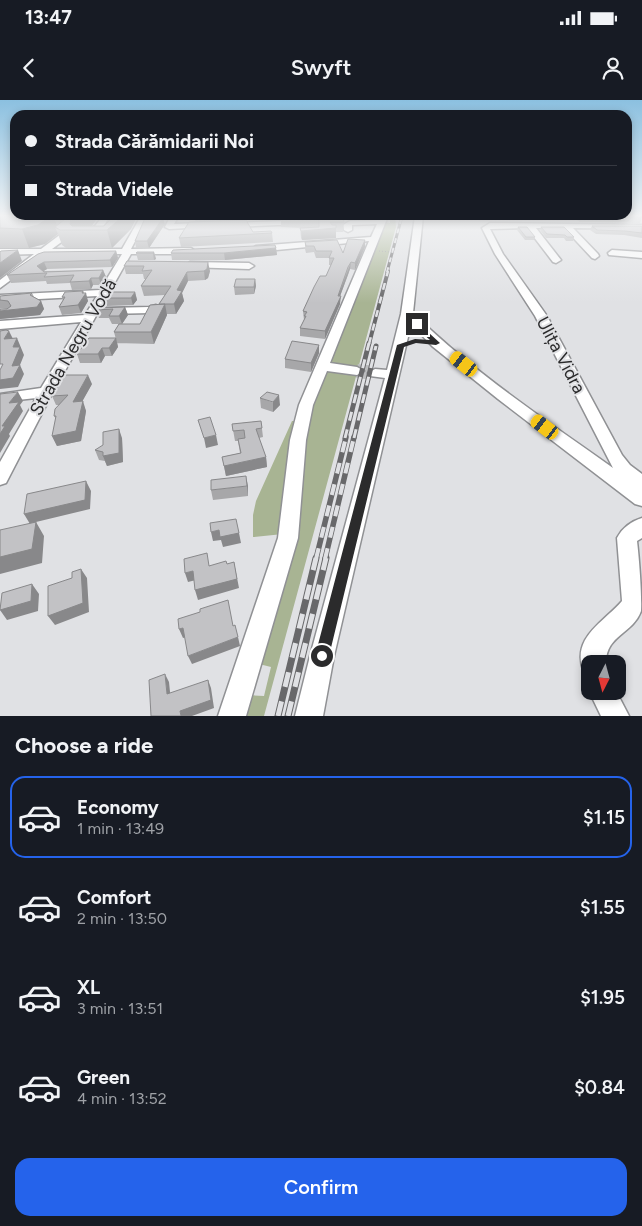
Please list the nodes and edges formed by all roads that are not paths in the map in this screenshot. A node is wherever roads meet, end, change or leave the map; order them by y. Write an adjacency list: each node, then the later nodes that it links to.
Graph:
1 (51, 245): 12 (street)
2 (128, 245): 17 (street, Strada Negru Vodă)
3 (340, 245): 9 (street)
4 (372, 245): 31 (street)
5 (415, 245): 26 (street)
6 (494, 245): 36 (street, Ulița Vidra)
7 (546, 245): 16 (street)
8 (584, 245): 15 (street)
9 (243, 250)
10 (197, 251): 17 (street)
11 (0, 252): 12 (street)
12 (42, 252): 17 (street); 21 (street)
13 (612, 253): 14 (street)
14 (642, 254)
15 (595, 256)
16 (556, 260)
17 (120, 266): 23 (street, Strada Negru Vodă)
18 (180, 266): 19 (street)
19 (248, 266)
20 (0, 271): 21 (street)
21 (18, 271): 22 (street)
22 (0, 285)
23 (102, 292): 24 (street); 27 (street, Strada Negru Vodă)
24 (0, 298)
25 (156, 308): 27 (street)
26 (407, 314): 29 (street); 30 (street)
27 (90, 315): 28 (street); 33 (street, Strada Negru Vodă)
28 (0, 326)
29 (436, 343): 30 (street); 37 (street)
30 (400, 345): 43 (street)
31 (322, 366): 32 (street); 42 (street)
32 (357, 371)
33 (46, 392): 34 (street); 35 (street, Strada Negru Vodă)
34 (0, 398)
35 (0, 478)
36 (642, 483)
37 (642, 499)
38 (642, 526): 39 (street)
39 (637, 599): 40 (street)
40 (594, 655)
41 (607, 700): 44 (street)
42 (232, 716)
43 (309, 716)
44 (615, 716)

